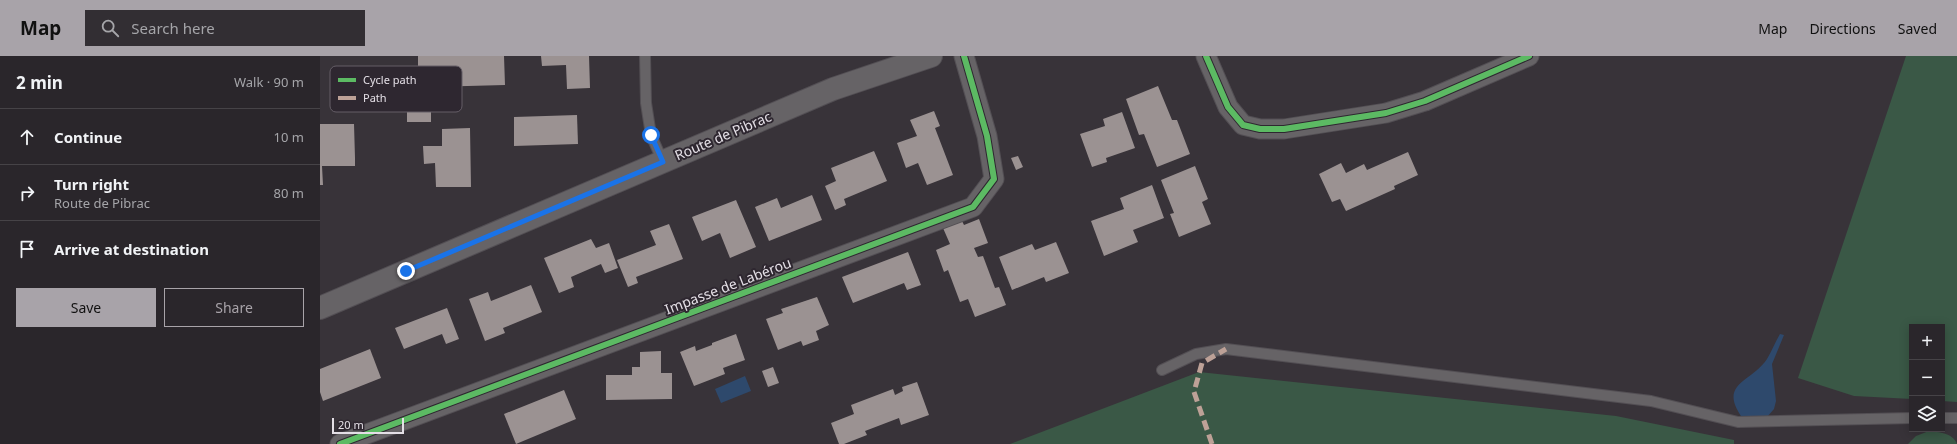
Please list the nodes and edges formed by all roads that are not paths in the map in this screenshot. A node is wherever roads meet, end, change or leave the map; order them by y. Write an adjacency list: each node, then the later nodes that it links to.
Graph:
1 (644, 56): 6 (lane)
2 (931, 56): 6 (main road, Route de Pibrac)
3 (964, 56): 12 (street, Impasse de Labérou)
4 (1206, 56): 5 (street)
5 (1529, 56)
6 (663, 162): 7 (main road, Route de Pibrac)
7 (320, 308)
8 (1162, 370): 9 (lane)
9 (1909, 418)
10 (1945, 418): 11 (lane)
11 (1957, 418)
12 (340, 444)

